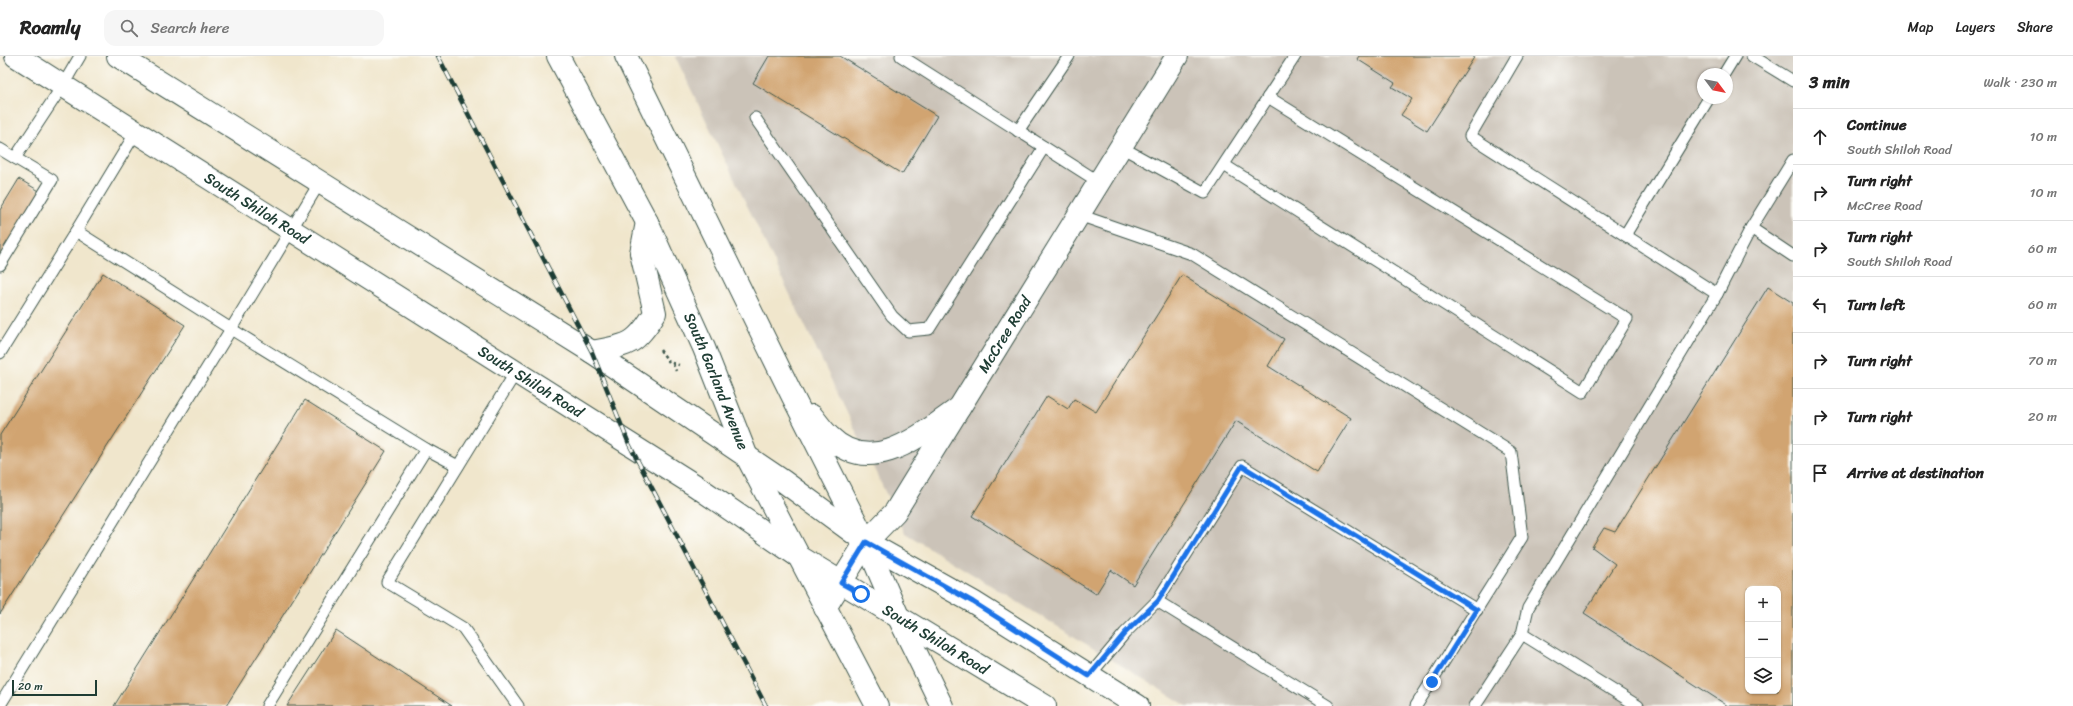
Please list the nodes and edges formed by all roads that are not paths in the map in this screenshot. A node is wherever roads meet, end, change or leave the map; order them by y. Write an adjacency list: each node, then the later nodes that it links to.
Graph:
1 (16, 56): 17 (main road, South Shiloh Road)
2 (80, 56): 17 (lane)
3 (118, 56): 29 (main road)
4 (558, 56): 32 (main road, South Garland Avenue)
5 (626, 56): 15 (main road)
6 (630, 56): 15 (main road)
7 (901, 56): 21 (lane)
8 (1069, 56): 21 (lane)
9 (1177, 56): 24 (main road, McCree Road)
10 (1295, 56): 18 (lane)
11 (1517, 56): 36 (lane)
12 (1735, 56): 14 (lane)
13 (1752, 56): 16 (lane)
14 (1728, 68)
15 (638, 76): 44 (main road)
16 (1793, 81)
17 (63, 85): 22 (main road, South Shiloh Road); 26 (lane)
18 (1268, 96): 28 (lane); 28 (lane)
19 (1705, 104): 36 (lane)
20 (755, 118): 23 (lane)
21 (1018, 130): 23 (lane)
22 (136, 132): 34 (main road, South Shiloh Road); 35 (lane)
23 (1044, 147): 30 (lane)
24 (1121, 147): 28 (lane); 30 (main road, McCree Road)
25 (0, 149): 26 (lane)
26 (14, 158): 38 (lane)
27 (1793, 160): 33 (lane)
28 (1224, 164)
29 (320, 182): 34 (lane); 41 (main road)
30 (1099, 182): 31 (main road, McCree Road)
31 (1079, 215): 45 (main road, McCree Road); 54 (lane)
32 (647, 222): 41 (main road); 47 (main road, South Garland Avenue)
33 (1751, 228): 37 (lane); 39 (lane)
34 (292, 230): 40 (lane); 43 (main road, South Shiloh Road)
35 (76, 231): 40 (lane); 42 (lane)
36 (1626, 235): 39 (lane)
37 (1793, 256)
38 (0, 265)
39 (1718, 294): 56 (lane)
40 (232, 330): 46 (lane); 58 (lane)
41 (592, 352): 47 (main road)
42 (0, 354)
43 (516, 372): 48 (lane); 50 (main road, South Shiloh Road)
44 (793, 397): 45 (main road); 49 (main road)
45 (959, 408): 49 (main road, McCree Road)
46 (426, 449): 48 (lane); 59 (lane)
47 (747, 457): 49 (main road); 50 (main road, South Garland Avenue)
48 (458, 466): 60 (lane)
49 (866, 542): 51 (main road, McCree Road); 55 (main road); 57 (main road)
50 (798, 556): 51 (main road, South Shiloh Road); 53 (main road, South Garland Avenue)
51 (841, 583): 53 (main road, McCree Road); 55 (main road, South Shiloh Road)
52 (1158, 601): 54 (lane); 57 (lane); 65 (lane)
53 (825, 608): 61 (main road, South Garland Avenue)
54 (1477, 610): 66 (lane)
55 (898, 616): 62 (main road); 63 (main road, South Shiloh Road)
56 (1522, 634): 67 (lane); 68 (lane)
57 (1089, 676): 64 (main road)
58 (0, 705)
59 (267, 706)
60 (518, 706)
61 (877, 706)
62 (942, 706)
63 (1045, 706)
64 (1138, 706)
65 (1328, 706)
66 (1416, 706)
67 (1475, 706)
68 (1638, 706)

